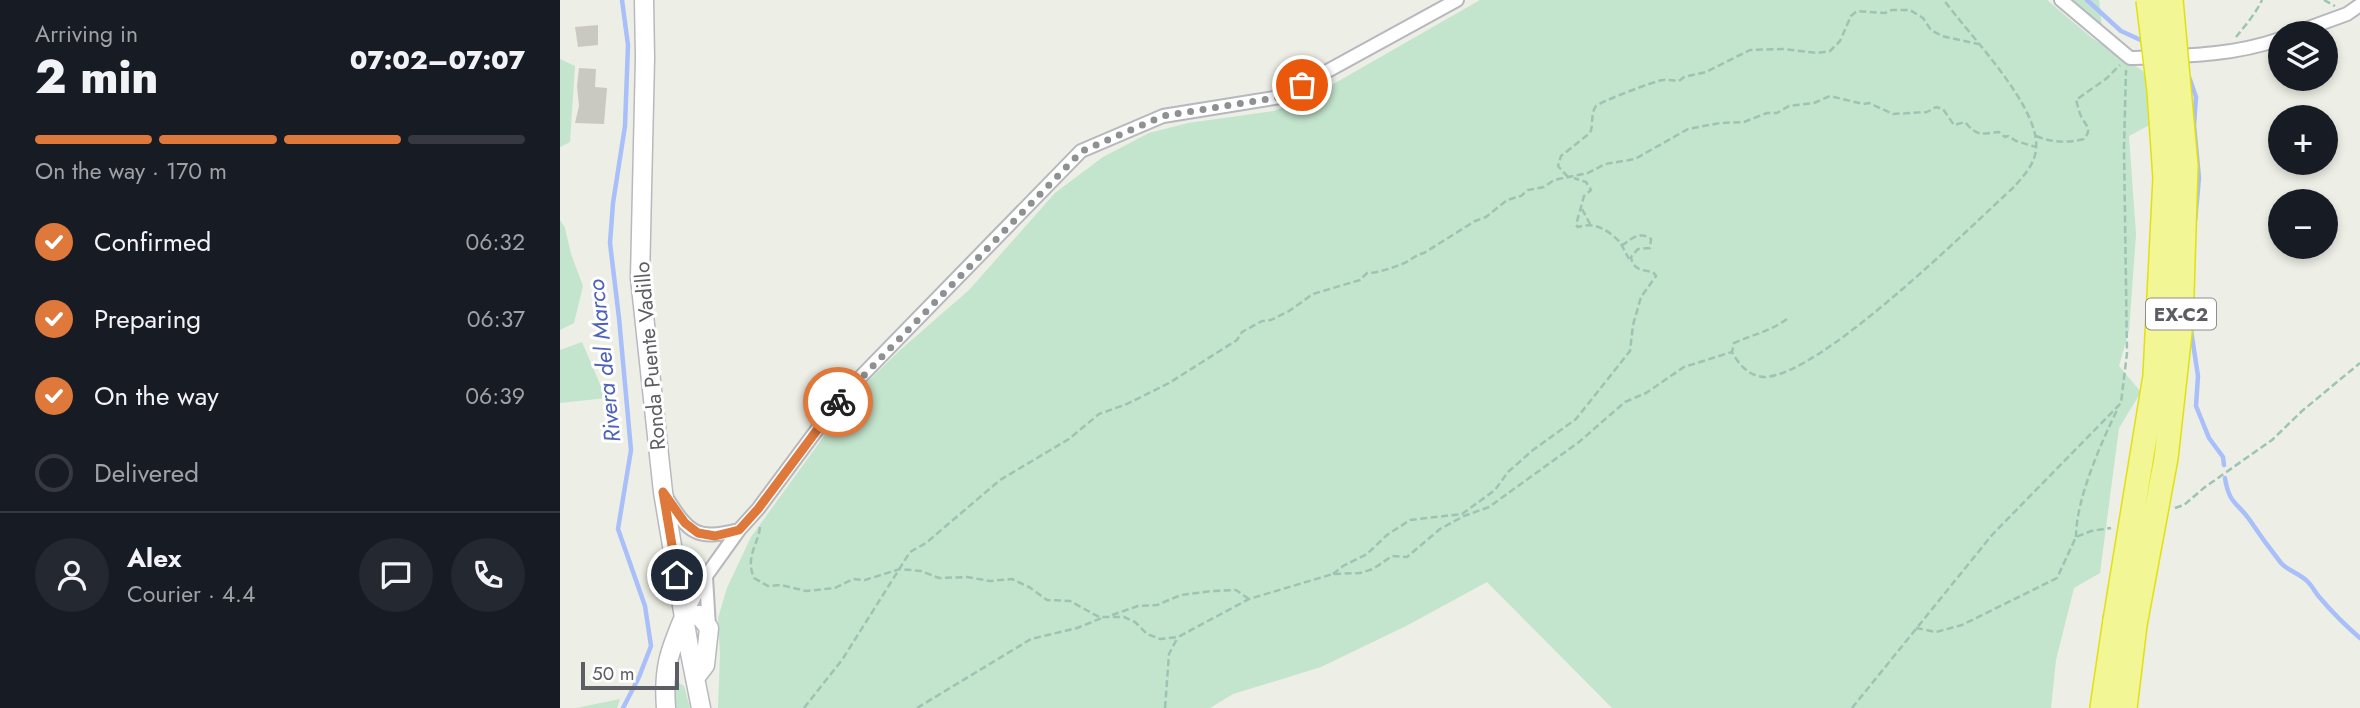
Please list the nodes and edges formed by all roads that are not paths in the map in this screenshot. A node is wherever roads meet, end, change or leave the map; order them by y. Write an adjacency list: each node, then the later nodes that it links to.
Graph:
1 (644, 0): 9 (main road, Ronda Puente Vadillo)
2 (1457, 0): 10 (street)
3 (2062, 0): 8 (street)
4 (2148, 0): 13 (highway, EX-C2, bridge)
5 (2171, 0): 13 (highway, EX-C2, bridge)
6 (2360, 5): 7 (street)
7 (2328, 21)
8 (2268, 43)
9 (663, 492): 10 (street); 12 (main road, Ronda Puente Vadillo)
10 (739, 530): 11 (street)
11 (706, 576): 12 (street); 14 (street)
12 (684, 617): 14 (main road); 15 (main road, Ronda Puente Vadillo); 15 (main road)
13 (2125, 623): 18 (highway, EX-C2); 19 (highway, EX-C2)
14 (709, 628): 15 (main road)
15 (680, 672): 16 (main road); 17 (main road, Ronda Puente Vadillo)
16 (666, 708)
17 (701, 708)
18 (2102, 708)
19 (2125, 708)

